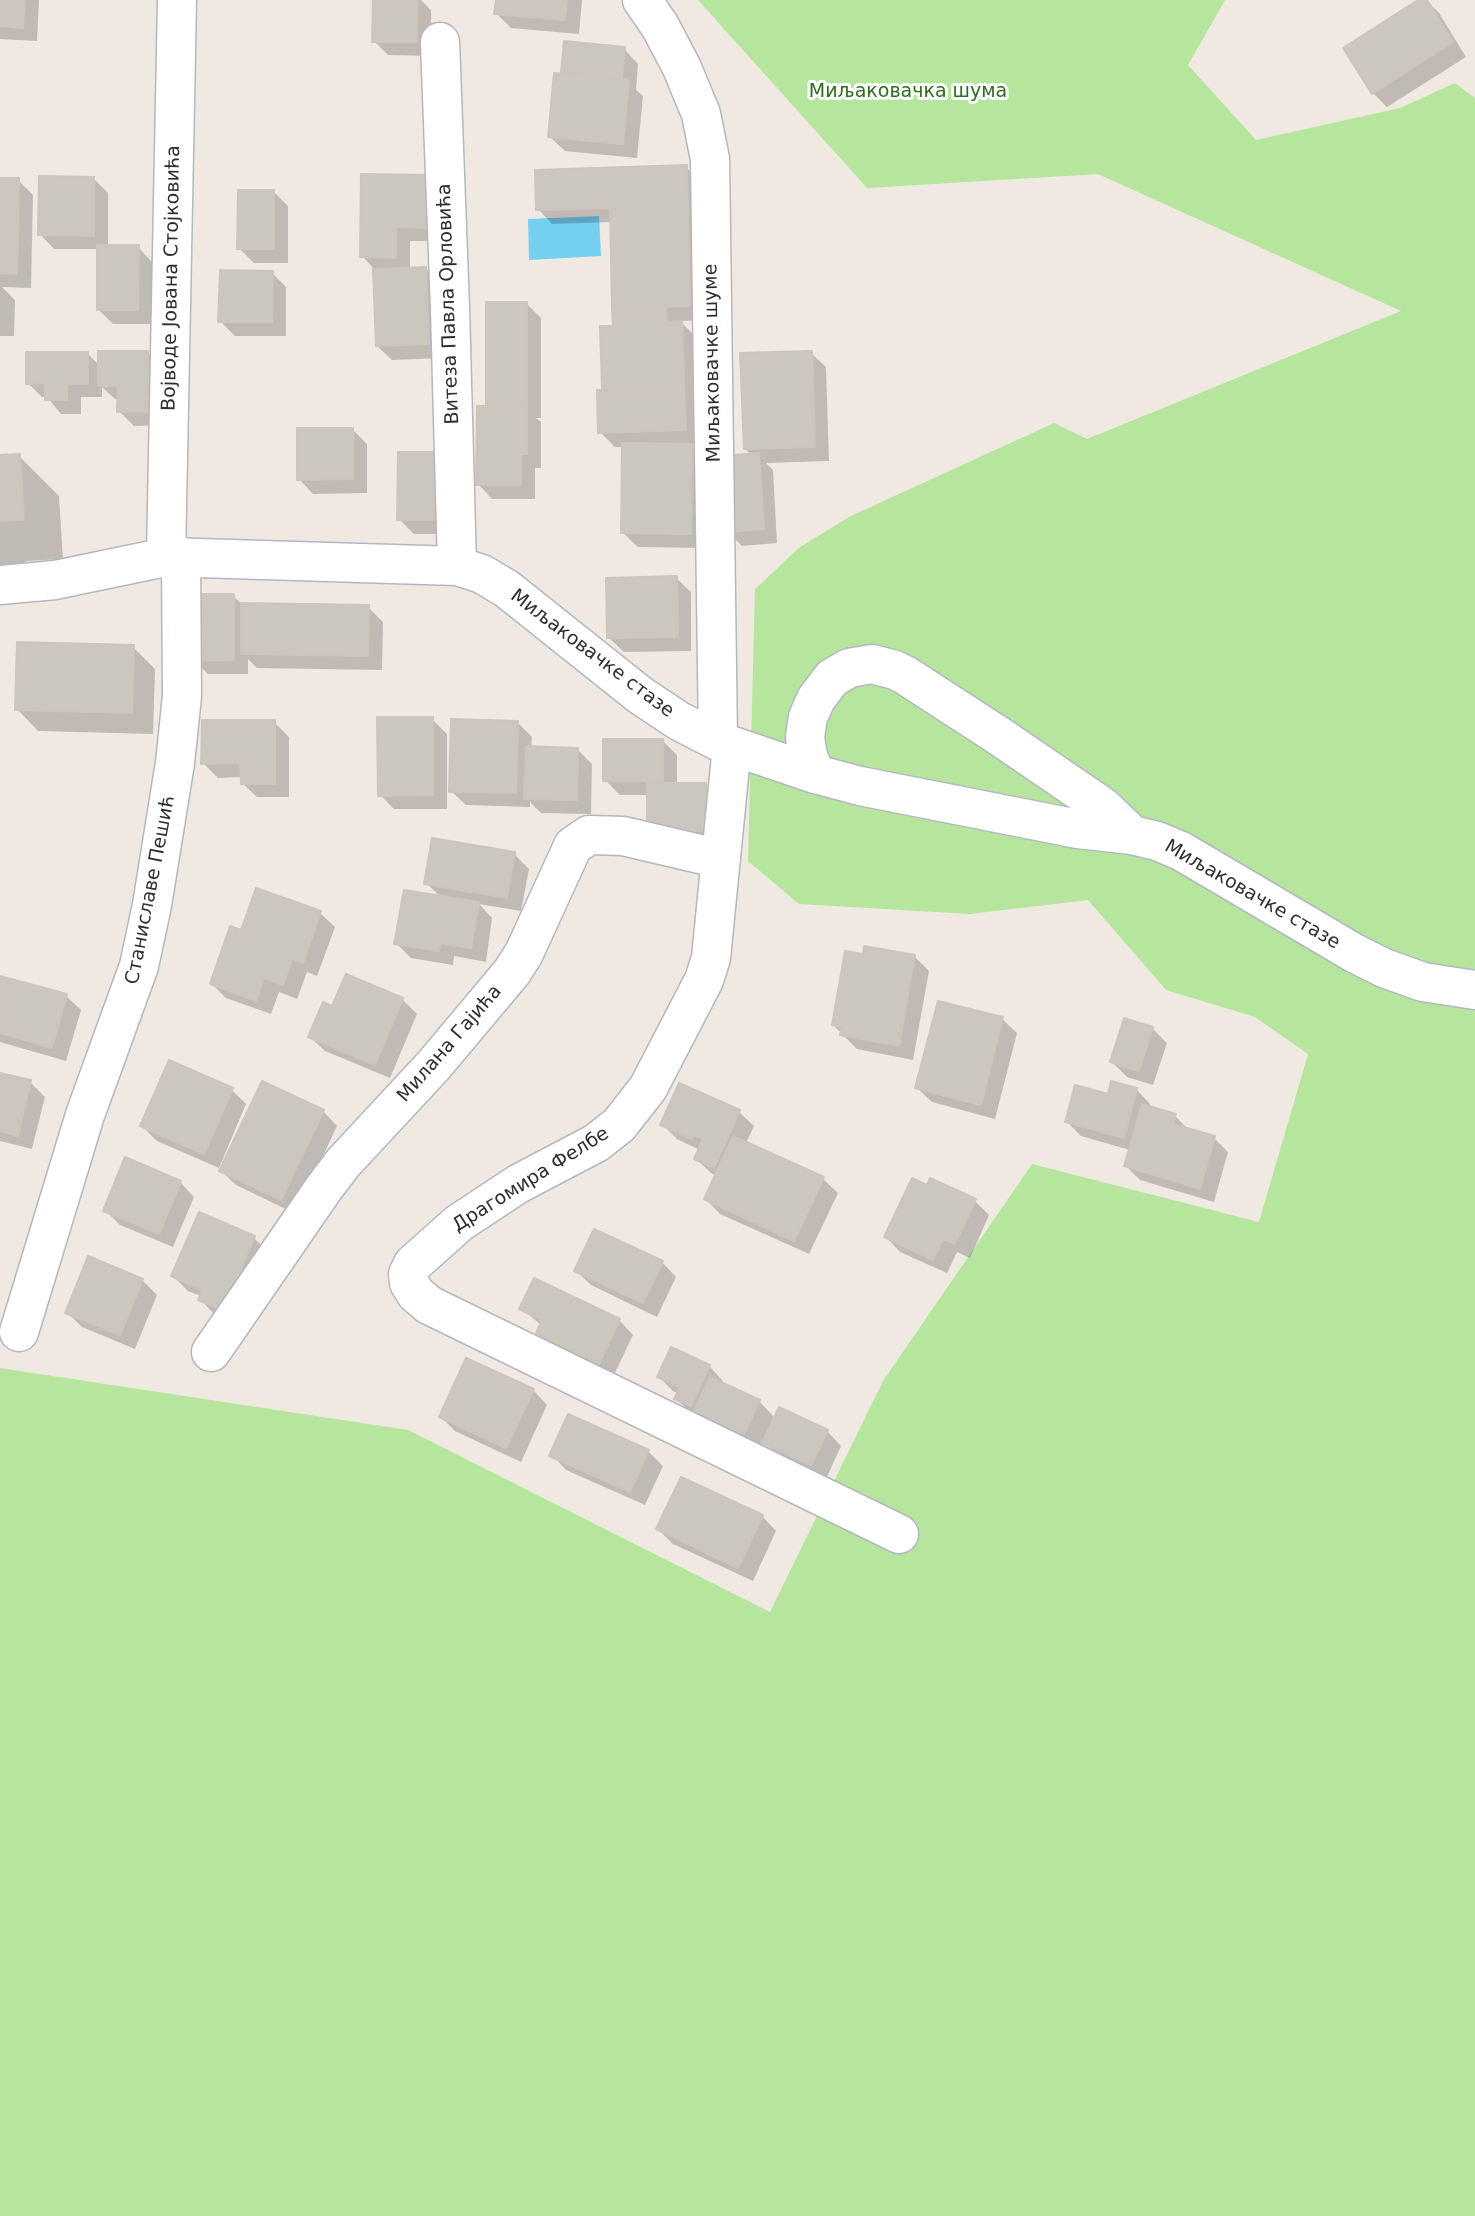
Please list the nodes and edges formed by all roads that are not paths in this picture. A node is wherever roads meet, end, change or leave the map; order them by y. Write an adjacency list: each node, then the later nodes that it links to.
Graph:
1 (177, 0): 4 (street, Војводе Јована Стојковића)
2 (642, 0): 7 (street, Миљаковачке шуме)
3 (440, 42): 5 (street, Витеза Павла Орловића)
4 (174, 557): 5 (street, Миљаковачке стазе); 6 (street, Миљаковачке стазе); 12 (street, Станиславе Пешић)
5 (457, 566): 7 (street, Миљаковачке стазе)
6 (0, 585)
7 (725, 743): 8 (street, Миљаковачке стазе); 10 (street, Драгомира Фелбе)
8 (816, 774): 9 (street, Миљаковачке стазе); 9 (street)
9 (1132, 835): 11 (street, Миљаковачке стазе)
10 (721, 859): 13 (street, Милана Гајића); 14 (street, Драгомира Фелбе)
11 (1475, 990)
12 (19, 1332)
13 (211, 1352)
14 (899, 1534)

